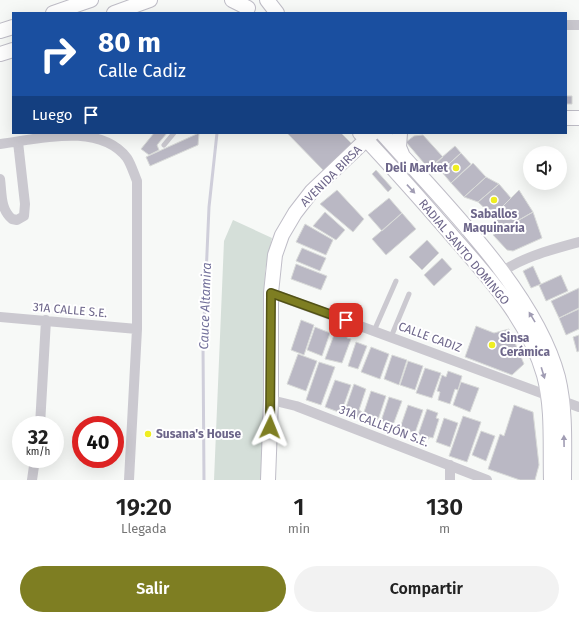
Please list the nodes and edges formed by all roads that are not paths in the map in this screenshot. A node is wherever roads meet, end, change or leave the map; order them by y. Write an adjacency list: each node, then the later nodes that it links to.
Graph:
1 (91, 0): 5 (main road)
2 (150, 0): 8 (main road)
3 (232, 0): 6 (main road)
4 (267, 0): 9 (main road)
5 (74, 3): 7 (main road)
6 (247, 7)
7 (56, 12)
8 (117, 12)
9 (276, 12)
10 (567, 25): 11 (street)
11 (579, 25)
12 (12, 27): 13 (main road)
13 (0, 31)
14 (12, 50): 15 (main road)
15 (0, 54)
16 (567, 118): 17 (main road)
17 (579, 118)
18 (173, 134): 24 (lane)
19 (383, 134): 25 (main road, RADIAL SANTO DOMINGO)
20 (400, 134): 25 (main road)
21 (366, 135): 29 (main road, RADIAL SANTO DOMINGO, one-way to 29); 31 (main road, AVENIDA BIRSA)
22 (18, 142): 23 (street); 26 (street); 35 (street)
23 (0, 144)
24 (164, 145)
25 (403, 156): 28 (main road, RADIAL SANTO DOMINGO)
26 (0, 179)
27 (579, 242): 28 (street)
28 (502, 272): 29 (street); 40 (main road, RADIAL SANTO DOMINGO, one-way to 28)
29 (491, 280): 38 (main road, RADIAL SANTO DOMINGO, one-way to 38)
30 (396, 281): 36 (lane)
31 (271, 293): 36 (street, CALLE CADIZ); 39 (main road, AVENIDA BIRSA)
32 (409, 294): 37 (lane)
33 (0, 317): 34 (street, 31A CALLE S.E.)
34 (46, 320): 35 (street, 31A CALLE S.E.); 42 (street)
35 (137, 329): 46 (street)
36 (374, 331): 37 (street, CALLE CADIZ)
37 (391, 337): 38 (street, CALLE CADIZ)
38 (549, 396): 40 (street, CALLE CADIZ); 50 (main road, RADIAL SANTO DOMINGO)
39 (271, 400): 43 (street, 31A CALLEJÓN S.E.); 47 (main road, AVENIDA BIRSA)
40 (563, 401): 41 (street, CALLE CADIZ); 51 (main road, RADIAL SANTO DOMINGO, one-way to 40)
41 (579, 407)
42 (41, 416)
43 (450, 465): 48 (street); 49 (street, 31A CALLEJÓN S.E.)
44 (34, 468): 45 (street)
45 (32, 480)
46 (129, 480)
47 (268, 480)
48 (450, 480)
49 (487, 480)
50 (551, 480)
51 (564, 480)

